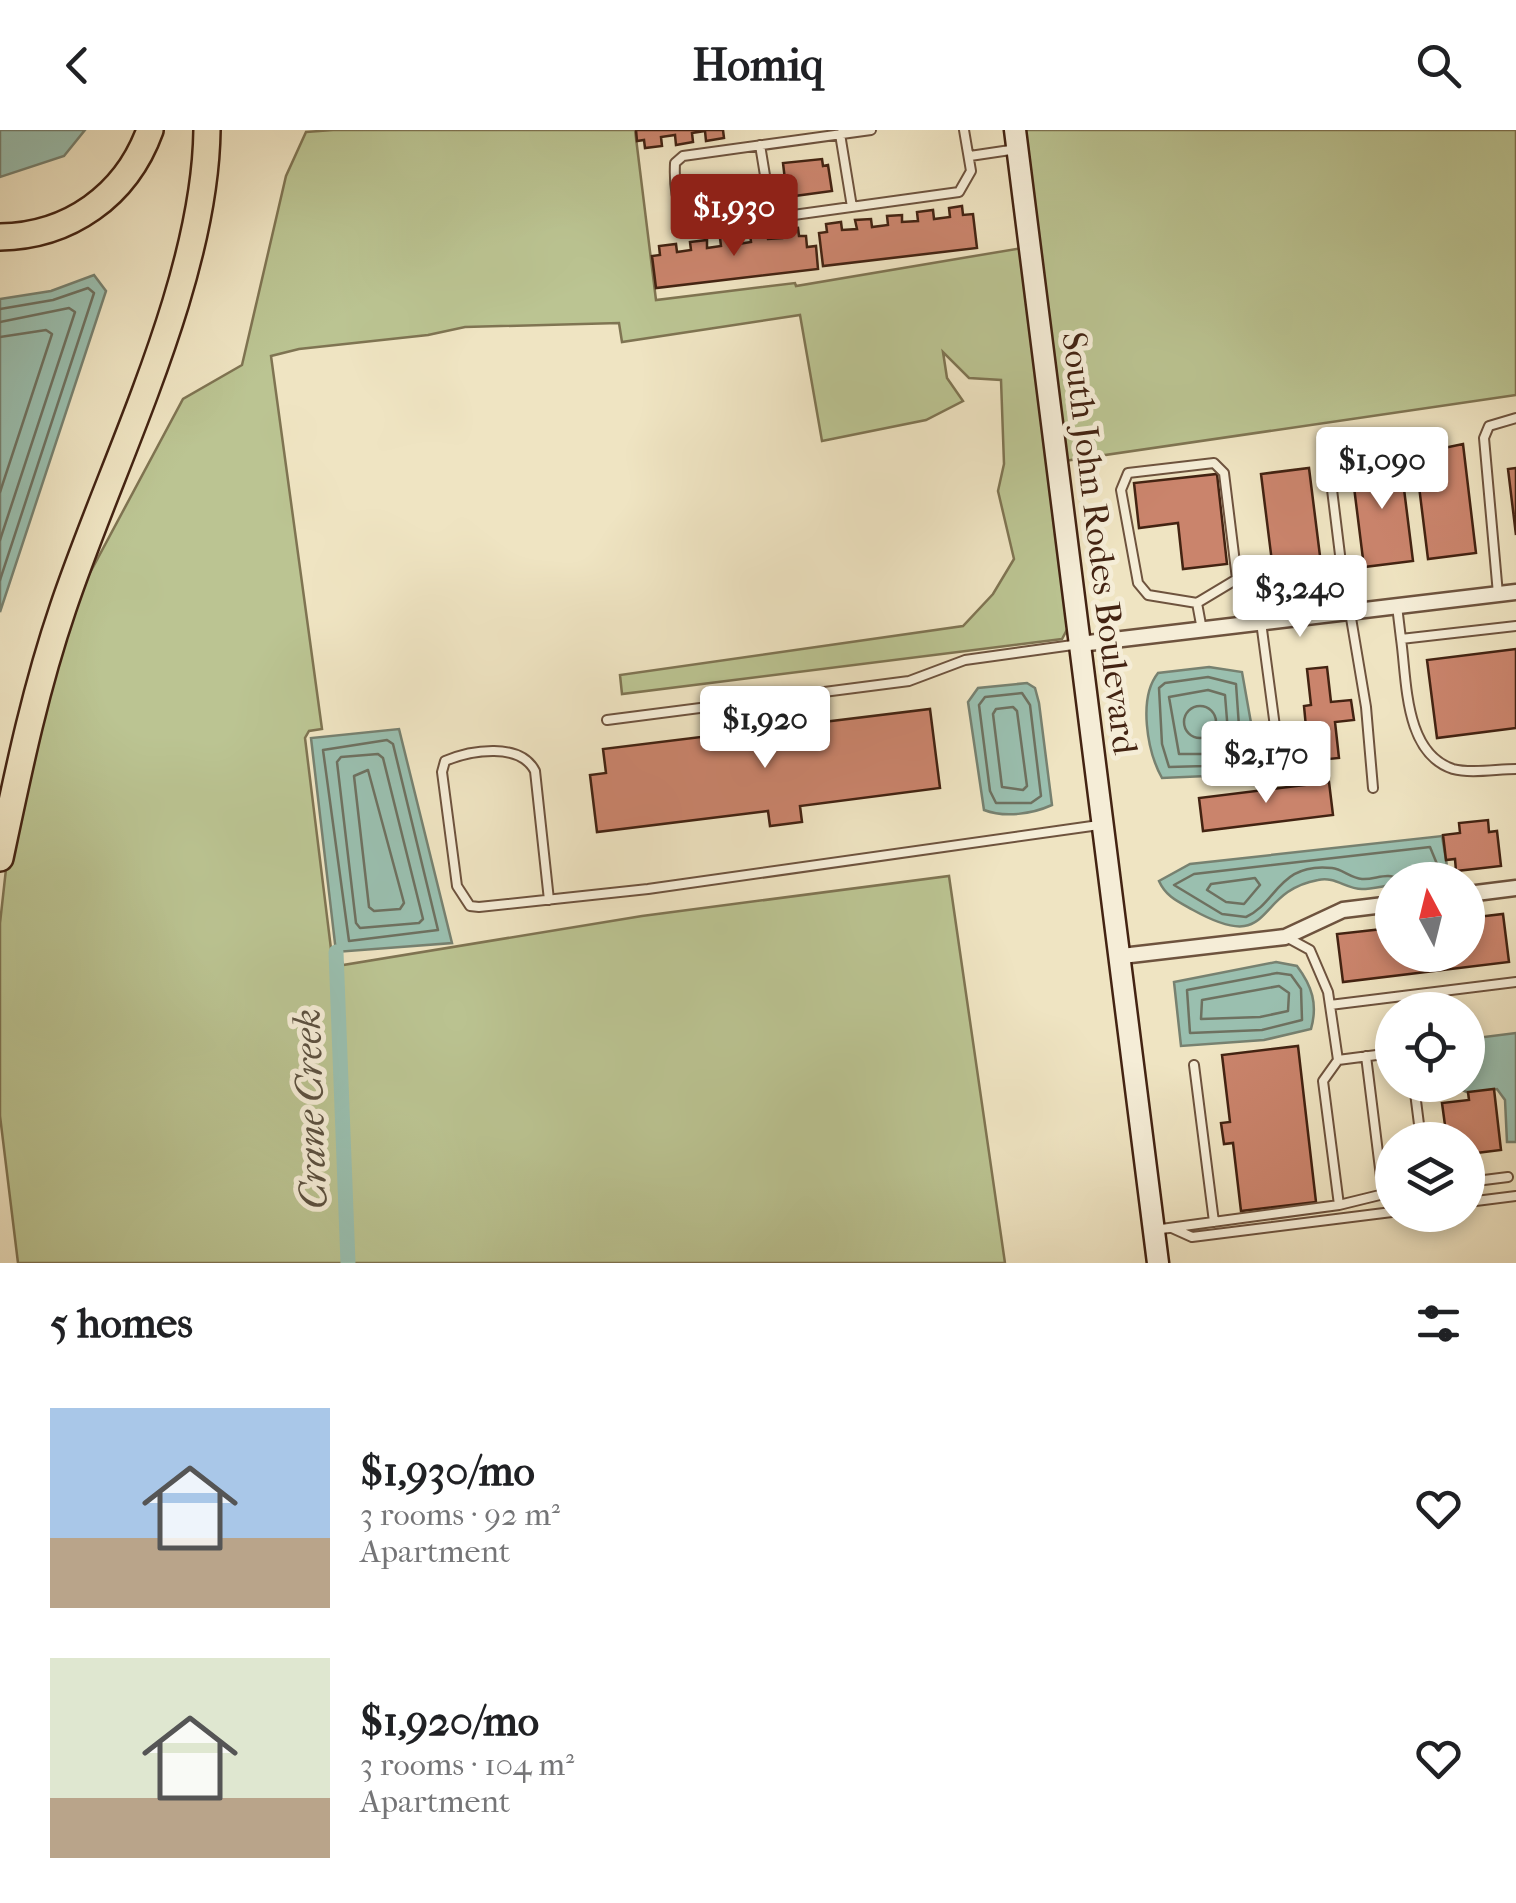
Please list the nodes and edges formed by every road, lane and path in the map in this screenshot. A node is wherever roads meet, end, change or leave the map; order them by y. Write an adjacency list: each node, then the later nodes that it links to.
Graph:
1 (150, 130): 11 (highway)
2 (207, 130): 29 (highway)
3 (871, 130): 5 (lane)
4 (964, 130): 8 (lane)
5 (840, 134): 7 (lane); 9 (lane)
6 (1016, 140): 8 (lane); 23 (main road, South John Rodes Boulevard)
7 (760, 145): 10 (lane); 10 (lane)
8 (970, 156): 9 (lane)
9 (852, 207): 10 (lane)
10 (772, 218)
11 (0, 238)
12 (1516, 418): 15 (lane)
13 (1329, 465): 18 (lane)
14 (1516, 592): 15 (street)
15 (1498, 594): 17 (street)
16 (1197, 602): 16 (lane); 21 (lane)
17 (1397, 606): 18 (street); 22 (lane)
18 (1349, 612): 19 (street); 27 (lane)
19 (1261, 622): 21 (street); 26 (lane)
20 (1516, 626): 22 (lane)
21 (1202, 630): 23 (street)
22 (1401, 639): 25 (lane)
23 (1080, 644): 24 (lane); 28 (main road, South John Rodes Boulevard)
24 (607, 720)
25 (1516, 769)
26 (1282, 779)
27 (1373, 788)
28 (1104, 824): 32 (lane); 35 (main road, South John Rodes Boulevard)
29 (0, 858)
30 (1516, 888): 31 (street)
31 (1485, 892)
32 (549, 900): 32 (lane)
33 (1375, 906): 34 (street)
34 (1286, 937): 35 (street); 37 (lane)
35 (1122, 956): 51 (main road, South John Rodes Boulevard)
36 (1516, 982): 37 (lane)
37 (1330, 1005): 40 (lane)
38 (1375, 1055): 39 (lane)
39 (1366, 1056): 40 (lane); 42 (lane)
40 (1338, 1060): 48 (lane)
41 (1194, 1064): 50 (lane)
42 (1377, 1122)
43 (1508, 1177): 44 (lane)
44 (1485, 1180)
45 (1375, 1196): 48 (lane)
46 (1516, 1196): 47 (lane)
47 (1485, 1200)
48 (1339, 1204): 50 (lane)
49 (1375, 1214): 51 (lane)
50 (1214, 1222): 51 (lane)
51 (1163, 1229): 52 (main road, South John Rodes Boulevard)
52 (1158, 1263)

